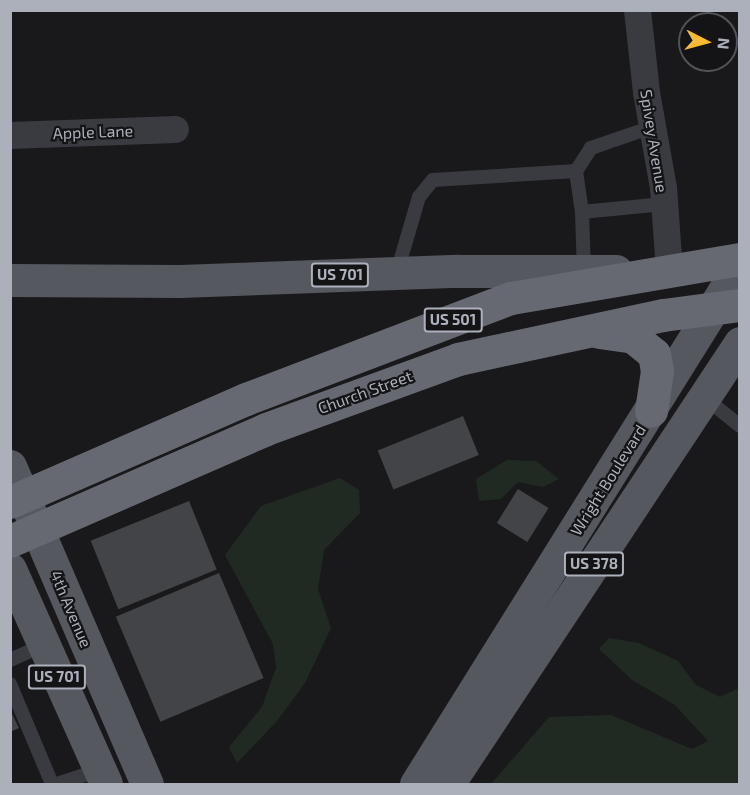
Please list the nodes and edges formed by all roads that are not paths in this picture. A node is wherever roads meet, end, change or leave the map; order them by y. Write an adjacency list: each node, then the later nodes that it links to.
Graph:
1 (637, 10): 2 (street, Spivey Avenue)
2 (652, 126): 5 (lane); 6 (street, Spivey Avenue)
3 (175, 129): 4 (street, Apple Lane)
4 (10, 135)
5 (576, 171): 7 (lane); 12 (lane)
6 (664, 204): 7 (lane); 11 (street, Spivey Avenue)
7 (582, 212): 10 (lane)
8 (740, 259): 11 (highway, US 501)
9 (740, 265): 14 (main road, Wright Boulevard / US 378)
10 (584, 271): 11 (main road, US 701); 12 (main road, US 701)
11 (669, 271): 21 (highway, US 501, bridge)
12 (397, 273): 13 (main road, US 701)
13 (10, 280)
14 (727, 307): 15 (highway, Church Street / US 501); 18 (main road, Wright Boulevard / US 378)
15 (588, 331): 18 (highway); 22 (highway, Church Street / US 501, bridge)
16 (740, 343): 17 (main road, Wright Boulevard / US 378)
17 (704, 397): 19 (lane); 32 (main road, Wright Boulevard / US 378)
18 (651, 411): 31 (main road, Wright Boulevard / US 378)
19 (739, 424)
20 (10, 466): 30 (main road, 4th Avenue)
21 (10, 502)
22 (10, 541)
23 (13, 582): 24 (main road, US 701)
24 (43, 645): 25 (lane); 27 (main road, US 701)
25 (10, 660)
26 (10, 684): 28 (lane)
27 (103, 777): 29 (lane)
28 (52, 784)
29 (57, 784)
30 (147, 784)
31 (416, 784)
32 (448, 784)

